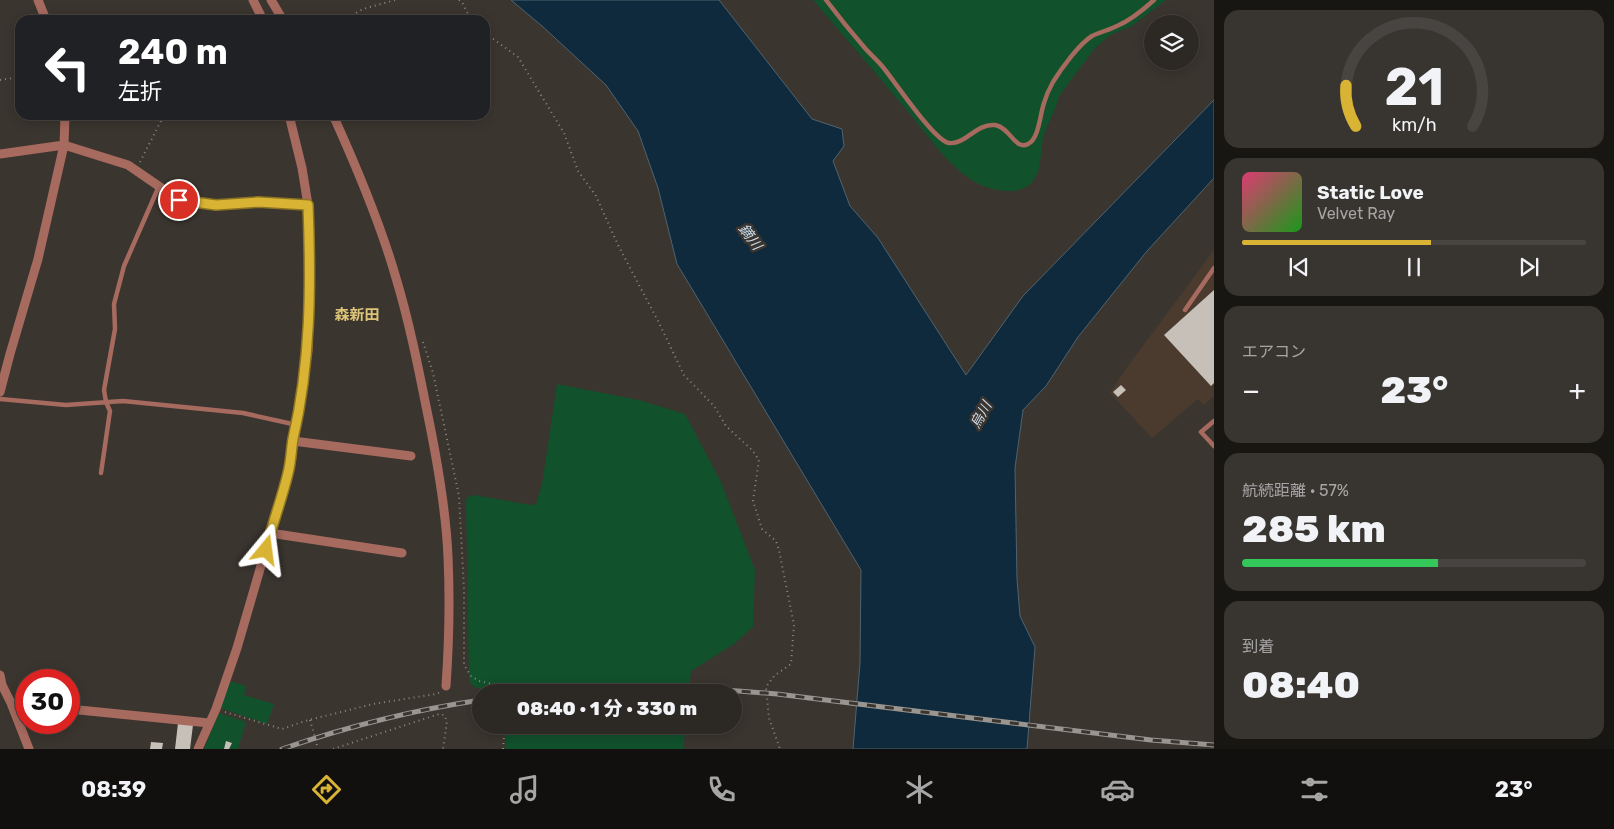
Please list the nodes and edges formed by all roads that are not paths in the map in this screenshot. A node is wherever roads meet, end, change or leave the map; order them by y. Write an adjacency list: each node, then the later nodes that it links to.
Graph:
1 (38, 0): 6 (street)
2 (253, 0): 7 (street)
3 (271, 0): 8 (street)
4 (826, 0): 5 (lane)
5 (1154, 0)
6 (44, 15)
7 (260, 15)
8 (280, 15)
9 (65, 120): 12 (street)
10 (290, 120): 15 (street)
11 (335, 120): 33 (street)
12 (64, 145): 13 (street); 14 (street); 18 (street)
13 (0, 154)
14 (159, 186): 15 (street); 22 (lane)
15 (308, 205): 24 (street)
16 (1214, 268): 17 (lane)
17 (1185, 310)
18 (10, 354): 19 (street); 20 (street)
19 (0, 360)
20 (0, 392)
21 (0, 399): 22 (lane)
22 (106, 402): 24 (lane); 28 (lane)
23 (1214, 421): 26 (lane)
24 (297, 425): 25 (street)
25 (293, 441): 27 (street); 29 (street)
26 (1214, 446)
27 (411, 456)
28 (101, 473)
29 (270, 532): 30 (street); 37 (street)
30 (402, 553)
31 (0, 675): 32 (street)
32 (1, 685): 34 (street)
33 (446, 686)
34 (11, 703): 35 (street); 38 (street)
35 (15, 704)
36 (80, 710): 37 (street)
37 (210, 723): 39 (street)
38 (29, 749)
39 (198, 749)

